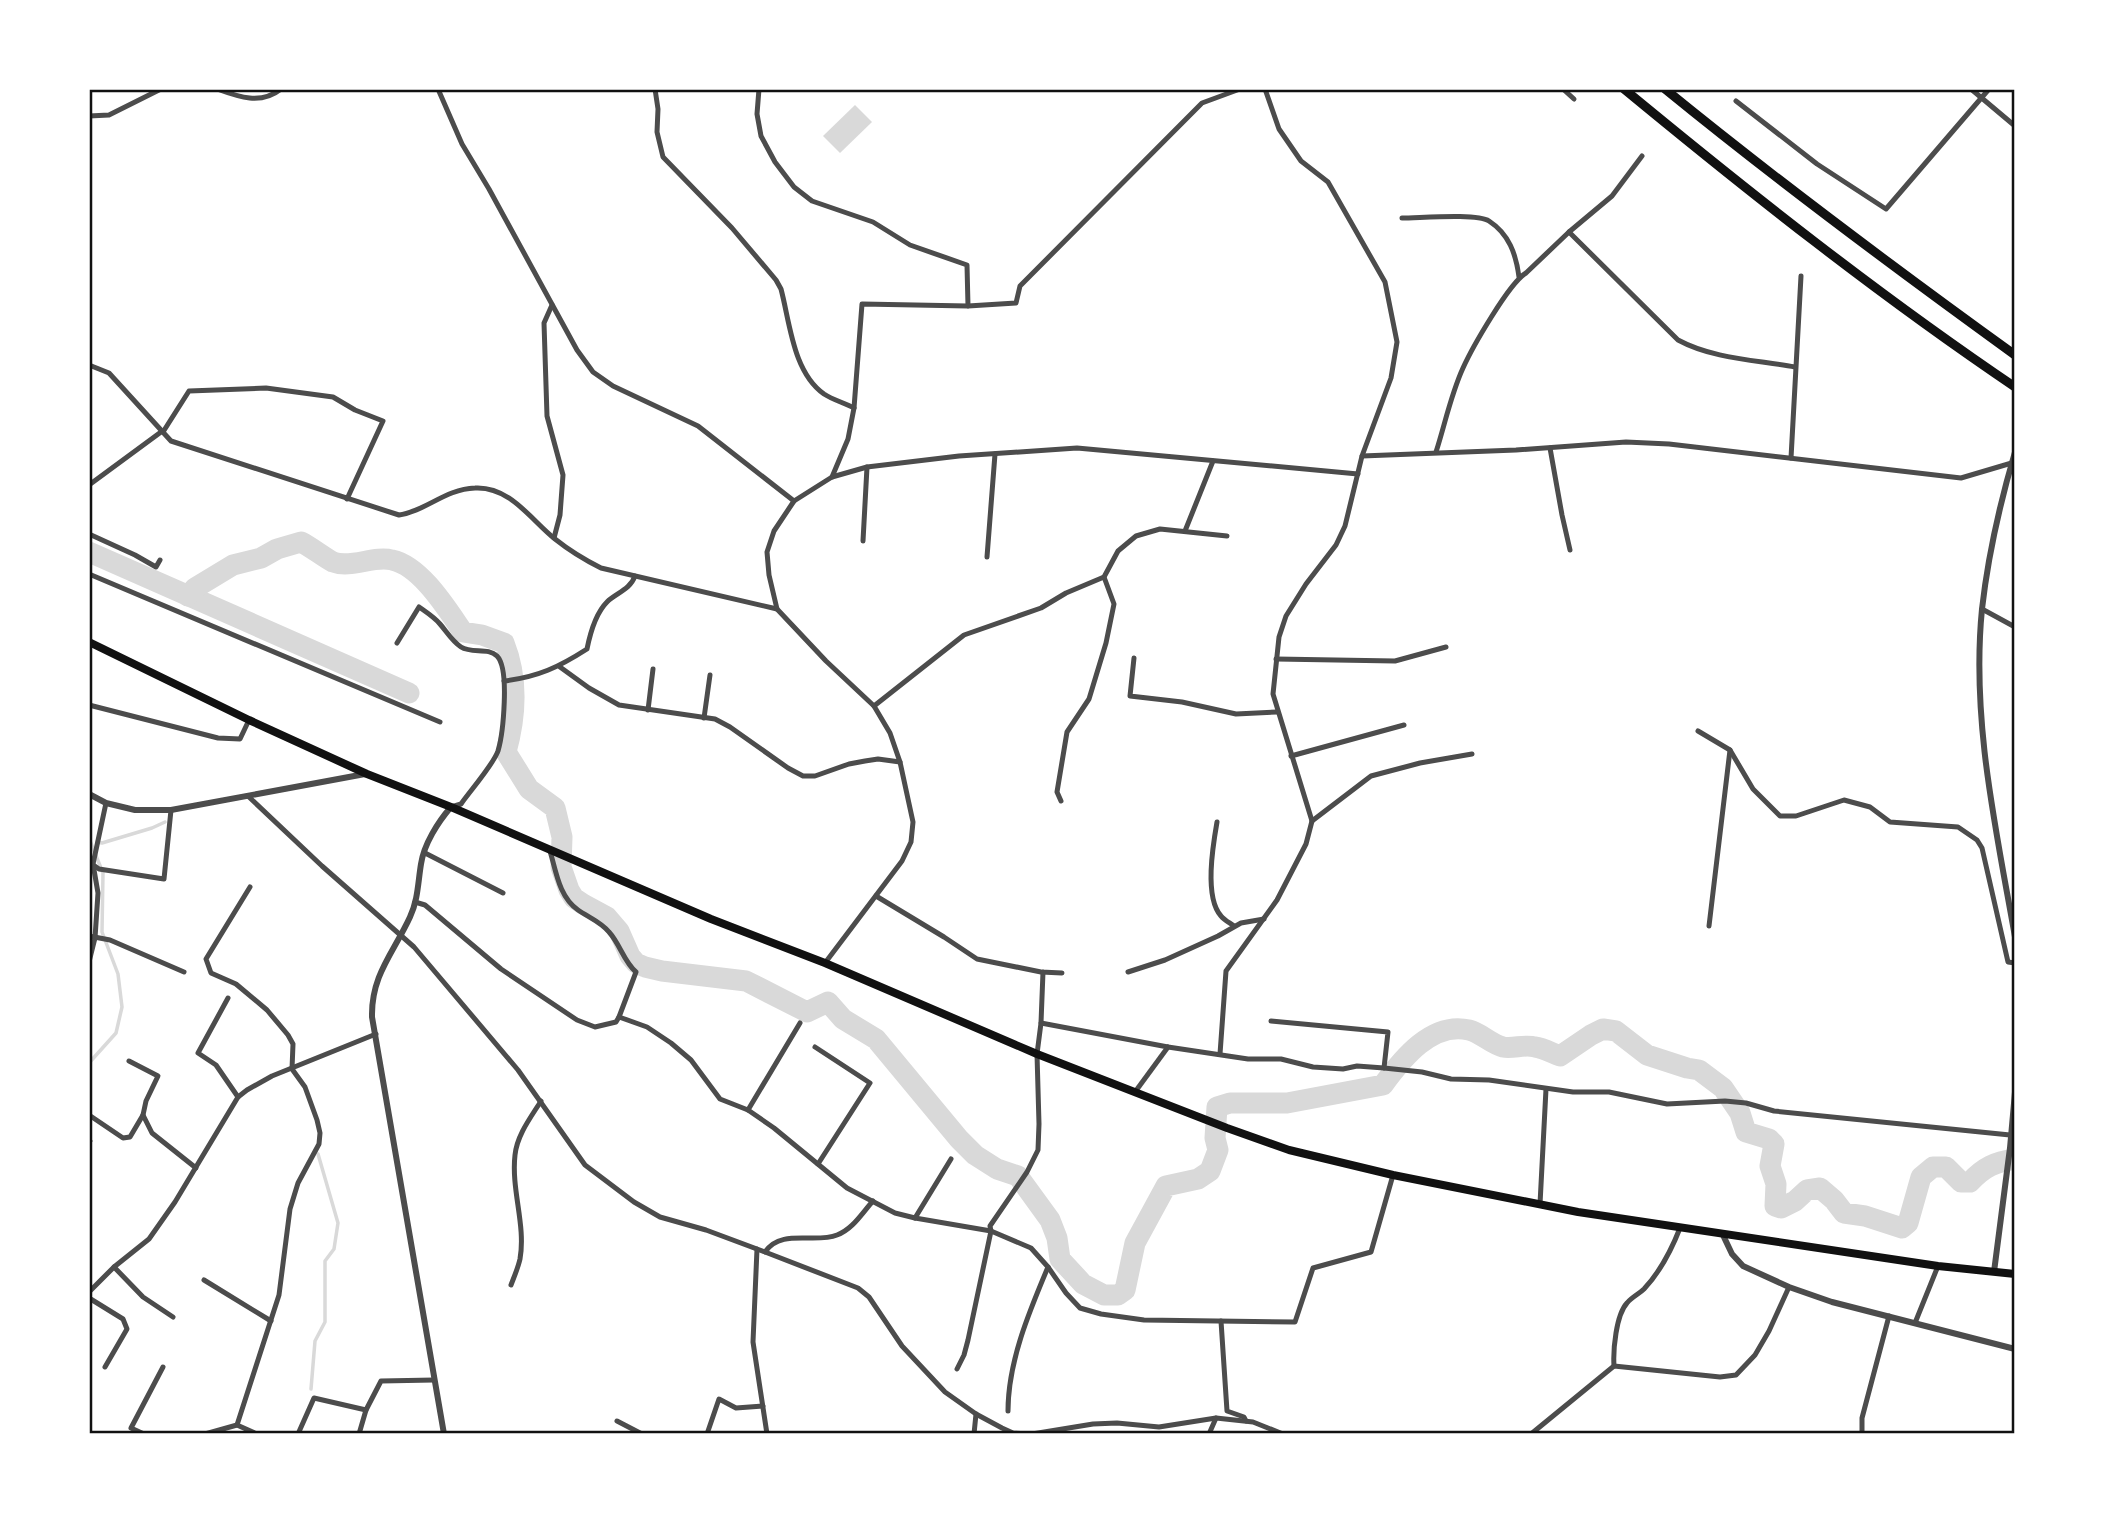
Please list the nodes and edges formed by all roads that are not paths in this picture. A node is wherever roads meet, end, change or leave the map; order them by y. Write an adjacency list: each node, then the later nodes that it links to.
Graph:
1 (161, 89): 17 (street)
2 (216, 89): 3 (street)
3 (281, 89)
4 (438, 89): 24 (street)
5 (655, 89): 30 (street)
6 (759, 89): 25 (street)
7 (1240, 89): 25 (street)
8 (1265, 89): 36 (street)
9 (1563, 89): 15 (street)
10 (1624, 89): 29 (highway)
11 (1665, 89): 26 (highway)
12 (1971, 89): 14 (street)
13 (1989, 89): 14 (street)
14 (1981, 98): 16 (street); 18 (street)
15 (1574, 99)
16 (1736, 100)
17 (89, 116)
18 (2015, 126)
19 (1642, 156): 21 (street)
20 (1402, 218): 23 (street)
21 (1569, 232): 23 (street); 28 (street)
22 (1801, 276): 28 (street)
23 (1519, 277): 33 (street)
24 (552, 305): 45 (street); 49 (street)
25 (968, 306): 30 (street)
26 (2015, 355)
27 (89, 365): 31 (street)
28 (1796, 367): 37 (street)
29 (2015, 387)
30 (854, 408): 42 (street)
31 (162, 432): 43 (street); 44 (street); 44 (street)
32 (1550, 448): 33 (street); 37 (street); 51 (street)
33 (1436, 452): 36 (street)
34 (2015, 452): 39 (street)
35 (995, 454): 38 (street); 40 (street); 52 (street)
36 (1362, 456): 41 (street)
37 (1791, 458): 39 (street)
38 (1213, 461): 41 (street); 46 (street)
39 (2013, 463): 58 (street)
40 (867, 467): 42 (street); 50 (street)
41 (1358, 474): 64 (street)
42 (832, 477): 45 (street)
43 (89, 485)
44 (347, 499): 49 (street)
45 (794, 501): 57 (street)
46 (1185, 531): 48 (street); 56 (street)
47 (89, 534): 53 (street)
48 (1227, 536)
49 (554, 538): 55 (street)
50 (863, 541)
51 (1570, 551)
52 (987, 557)
53 (160, 560)
54 (89, 574): 75 (street)
55 (635, 576): 57 (street); 65 (street)
56 (1104, 577): 70 (street); 85 (street)
57 (777, 609): 70 (street)
58 (1982, 609): 59 (street); 103 (street)
59 (2015, 627)
60 (89, 642): 74 (highway)
61 (397, 643): 68 (street)
62 (1446, 647): 64 (street)
63 (1134, 658): 72 (street)
64 (1276, 659): 72 (street)
65 (560, 667): 68 (street); 71 (street)
66 (653, 669): 71 (street)
67 (710, 675): 73 (street)
68 (507, 681): 87 (street)
69 (89, 705): 74 (street)
70 (874, 706): 81 (street)
71 (648, 710): 73 (street)
72 (1277, 712): 80 (street)
73 (704, 718): 81 (street)
74 (249, 720): 82 (highway)
75 (440, 722)
76 (1404, 726): 80 (street)
77 (1698, 731): 78 (street)
78 (1730, 750): 100 (street); 106 (street)
79 (1472, 754): 89 (street)
80 (1291, 757): 89 (street)
81 (900, 762): 96 (street)
82 (367, 774): 84 (street); 87 (highway)
83 (89, 794): 86 (street)
84 (249, 797): 88 (street); 101 (street)
85 (1061, 801)
86 (106, 803): 88 (street); 93 (street)
87 (451, 807): 91 (street); 92 (highway)
88 (171, 810): 93 (street)
89 (1312, 821): 98 (street)
90 (1217, 822): 99 (street)
91 (425, 853): 95 (street); 97 (street)
92 (554, 853): 105 (highway); 112 (street)
93 (91, 863): 102 (street)
94 (250, 887): 123 (street)
95 (503, 893)
96 (876, 896): 105 (street); 107 (street)
97 (415, 902): 101 (street); 112 (street)
98 (1264, 919): 99 (street); 120 (street)
99 (1234, 926): 109 (street)
100 (1709, 926)
101 (400, 933): 116 (street); 128 (street)
102 (92, 937): 104 (street); 108 (street)
103 (2015, 937)
104 (89, 962)
105 (825, 963): 119 (highway)
106 (2015, 963)
107 (1041, 971): 110 (street); 115 (street)
108 (184, 972)
109 (1128, 972)
110 (1062, 973)
111 (228, 998): 127 (street)
112 (619, 1017): 129 (street)
113 (1271, 1021): 122 (street)
114 (800, 1023): 129 (street)
115 (1041, 1023): 118 (street); 119 (street)
116 (376, 1034): 123 (street); 165 (street)
117 (815, 1047): 134 (street)
118 (1168, 1047): 120 (street); 125 (street)
119 (1037, 1054): 125 (highway); 141 (street)
120 (1220, 1054): 122 (street)
121 (128, 1061): 131 (street)
122 (1384, 1068): 124 (street)
123 (292, 1069): 127 (street); 157 (street)
124 (1546, 1089): 132 (street); 138 (street)
125 (1135, 1092): 136 (highway)
126 (2015, 1092): 132 (street)
127 (238, 1097): 135 (street)
128 (541, 1101): 143 (street); 151 (street)
129 (748, 1110): 134 (street)
130 (89, 1115): 131 (street)
131 (143, 1115): 135 (street)
132 (2013, 1135): 148 (street)
133 (951, 1159): 139 (street)
134 (818, 1164): 137 (street)
135 (196, 1168): 146 (street)
136 (1393, 1175): 138 (highway); 158 (street)
137 (873, 1201): 139 (street); 144 (street)
138 (1540, 1206): 140 (highway)
139 (915, 1218): 141 (street)
140 (1680, 1228): 142 (highway); 161 (street)
141 (991, 1231): 147 (street); 164 (street)
142 (1722, 1233): 145 (highway); 152 (street)
143 (757, 1249): 144 (street); 166 (street)
144 (765, 1252): 169 (street)
145 (1938, 1266): 148 (highway); 159 (street)
146 (114, 1267): 153 (street); 156 (street)
147 (1048, 1267): 158 (street); 168 (street)
148 (1994, 1272): 149 (highway)
149 (2015, 1274)
150 (204, 1280): 157 (street)
151 (511, 1285)
152 (1789, 1287): 155 (street); 161 (street)
153 (89, 1292)
154 (89, 1298): 162 (street)
155 (1889, 1316): 159 (street); 191 (street)
156 (173, 1317)
157 (271, 1321): 173 (street)
158 (1221, 1321): 172 (street)
159 (1915, 1323): 160 (street)
160 (2015, 1349)
161 (1614, 1366): 190 (street)
162 (105, 1367)
163 (163, 1367): 176 (street)
164 (957, 1369)
165 (434, 1380): 167 (street); 181 (street)
166 (763, 1406): 183 (street); 184 (street)
167 (366, 1410): 179 (street); 180 (street)
168 (1008, 1411)
169 (976, 1414): 175 (street); 185 (street)
170 (1216, 1418): 172 (street); 174 (street); 188 (street)
171 (617, 1421): 182 (street)
172 (1246, 1421): 189 (street)
173 (237, 1425): 177 (street); 178 (street)
174 (1079, 1426): 186 (street); 187 (street)
175 (1005, 1432): 186 (street)
176 (144, 1434)
177 (205, 1434)
178 (257, 1434)
179 (298, 1434)
180 (359, 1434)
181 (444, 1434)
182 (642, 1434)
183 (707, 1434)
184 (767, 1434)
185 (974, 1434)
186 (1031, 1434)
187 (1079, 1434)
188 (1209, 1434)
189 (1283, 1434)
190 (1531, 1434)
191 (1862, 1434)

